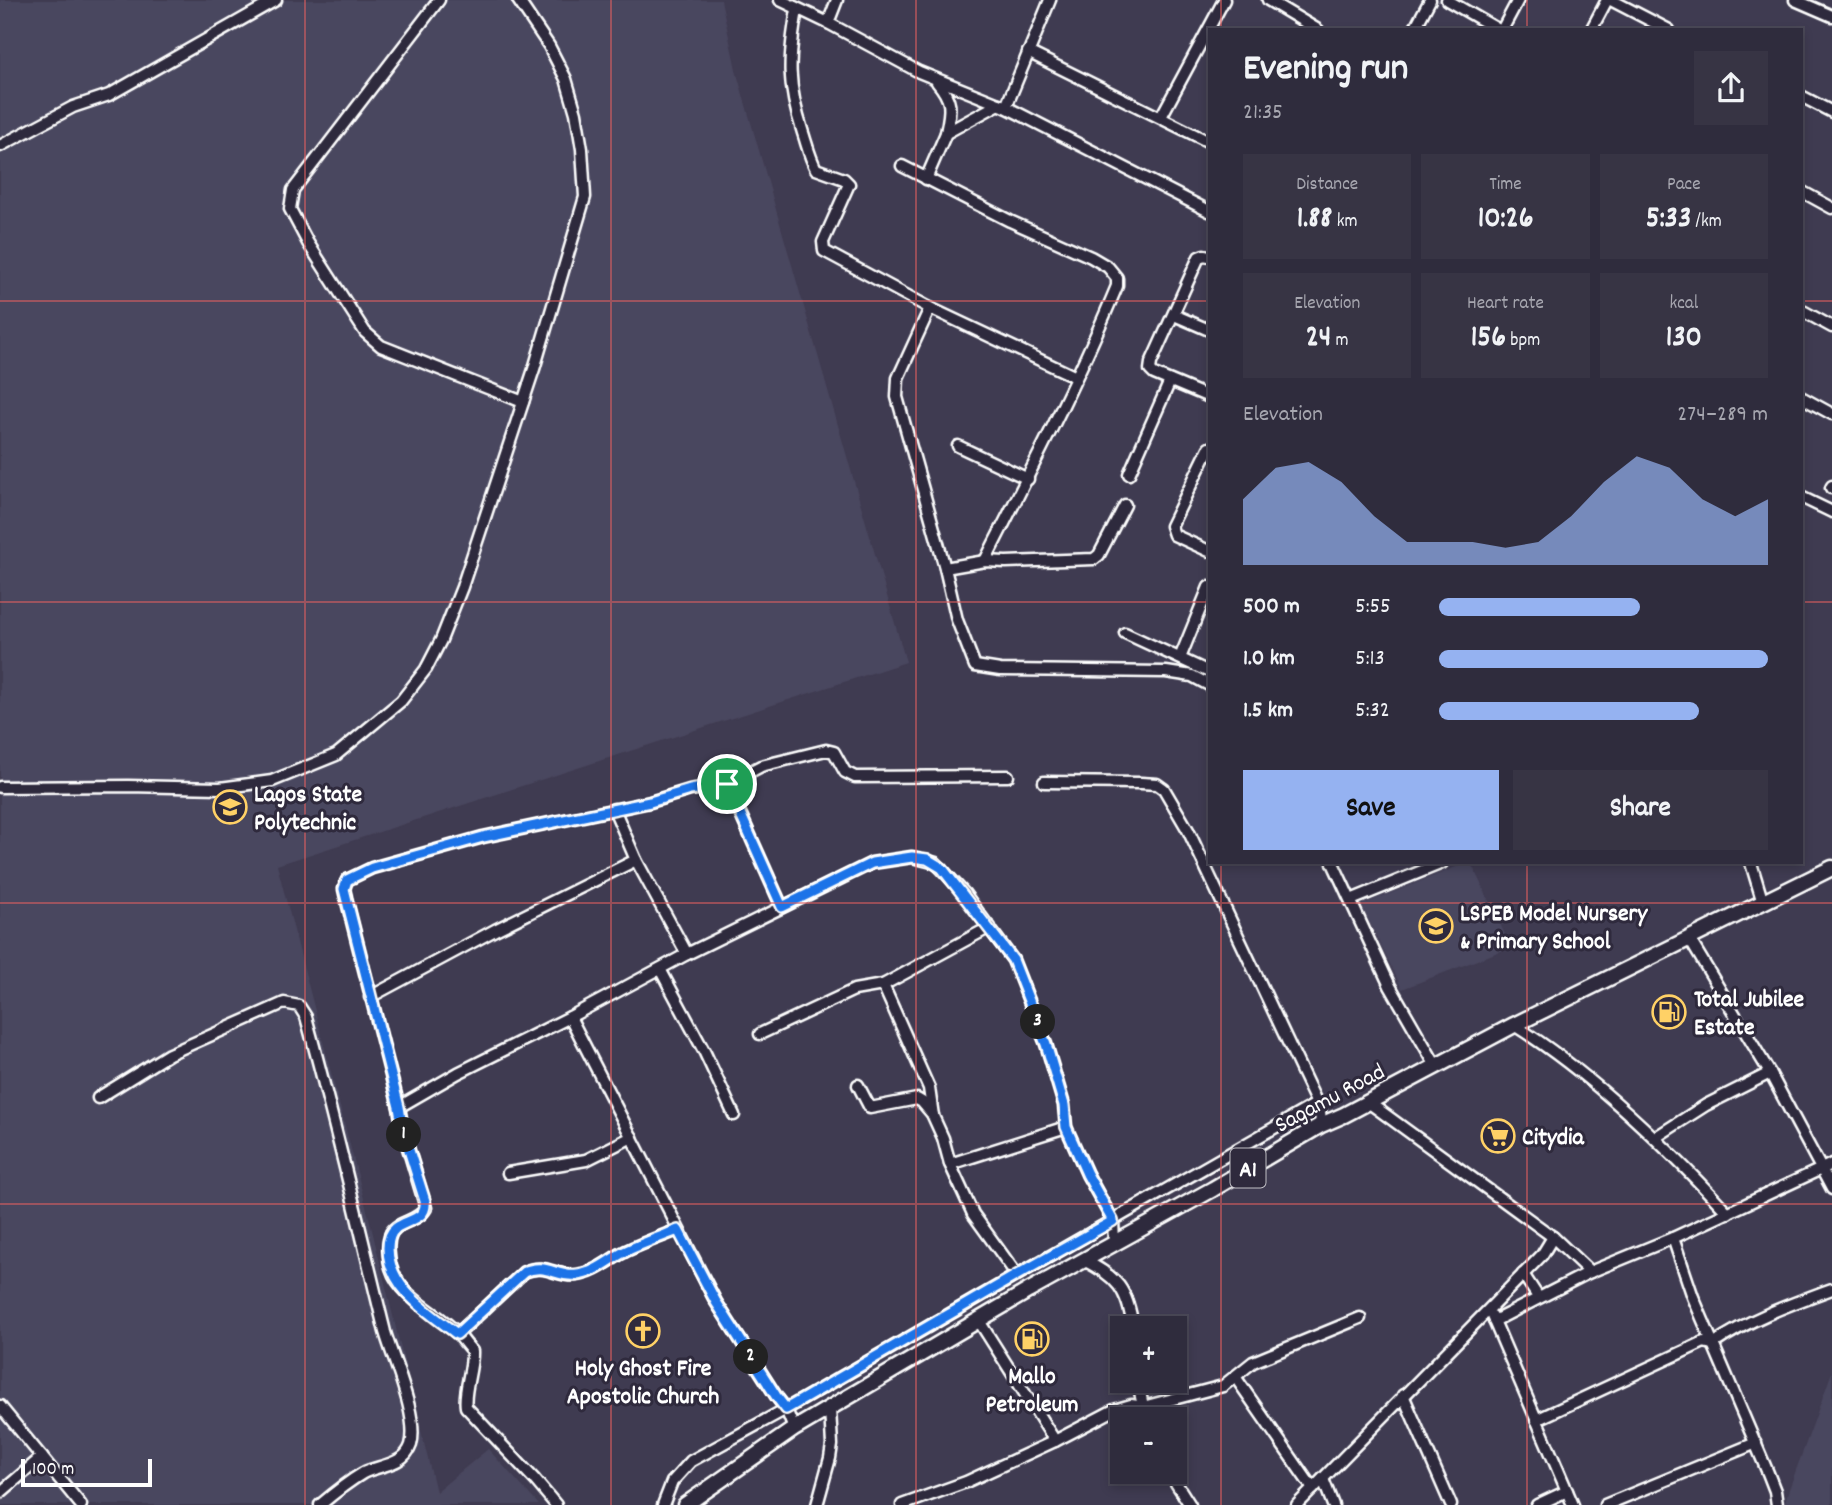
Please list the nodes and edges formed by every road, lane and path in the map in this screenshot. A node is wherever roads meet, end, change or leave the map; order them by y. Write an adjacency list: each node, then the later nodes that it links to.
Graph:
1 (276, 0): 33 (street)
2 (439, 0): 49 (street)
3 (518, 0): 49 (street)
4 (780, 0): 14 (street)
5 (837, 0): 16 (street)
6 (1224, 0): 17 (street)
7 (1268, 0): 18 (street)
8 (1430, 0): 19 (street)
9 (1447, 0): 20 (street)
10 (1518, 0): 21 (street)
11 (1609, 0): 22 (street); 23 (street)
12 (1796, 0): 15 (street)
13 (1047, 1): 25 (street)
14 (797, 10): 16 (street); 40 (street)
15 (1832, 16)
16 (828, 23): 26 (street)
17 (1209, 28)
18 (1315, 28)
19 (1415, 28)
20 (1497, 28)
21 (1502, 28)
22 (1592, 28)
23 (1666, 28)
24 (1208, 30): 30 (street)
25 (1028, 52): 28 (street); 30 (street)
26 (935, 80): 28 (street); 31 (street)
27 (1803, 100): 29 (street)
28 (1003, 106): 31 (street); 38 (street)
29 (1832, 112)
30 (1161, 117): 32 (street)
31 (946, 133): 35 (street)
32 (1208, 141)
33 (0, 146)
34 (902, 166): 35 (street)
35 (926, 179): 45 (street)
36 (1803, 192): 37 (street)
37 (1832, 208)
38 (1208, 210)
39 (1208, 256): 42 (street)
40 (930, 309): 45 (street); 62 (street)
41 (1803, 311): 43 (street)
42 (1174, 315): 44 (street); 46 (street)
43 (1832, 327)
44 (1208, 330)
45 (1076, 377): 56 (street)
46 (1170, 381): 47 (street); 54 (street)
47 (1208, 397)
48 (1803, 398): 50 (street)
49 (523, 402): 71 (street)
50 (1832, 414)
51 (958, 446): 56 (street)
52 (1208, 450): 53 (street)
53 (1197, 471): 55 (street); 60 (street)
54 (1129, 474)
55 (1208, 476)
56 (1028, 479): 61 (street)
57 (1803, 498): 59 (street)
58 (1125, 505): 61 (street)
59 (1832, 512)
60 (1208, 550)
61 (985, 561): 62 (street)
62 (944, 568): 67 (street)
63 (1205, 608): 65 (street)
64 (1125, 633): 65 (street)
65 (1180, 659): 66 (street)
66 (1208, 672)
67 (1208, 684)
68 (1008, 776): 70 (street)
69 (1044, 782): 95 (street)
70 (727, 784): 72 (street); 80 (street)
71 (0, 787)
72 (614, 808): 73 (street); 86 (street)
73 (636, 860): 83 (street); 86 (street)
74 (1333, 864): 78 (street)
75 (1440, 864): 78 (street)
76 (1751, 864): 79 (street)
77 (1832, 868): 79 (highway, Sagamu Road / A1)
78 (1351, 900): 90 (street)
79 (1763, 903): 82 (highway, Sagamu Road / A1)
80 (782, 907): 81 (street); 83 (street)
81 (990, 927): 85 (street); 100 (street)
82 (1690, 940): 88 (highway, Sagamu Road / A1); 91 (street)
83 (687, 954): 84 (street)
84 (660, 969): 87 (street); 97 (street)
85 (883, 985): 89 (street); 98 (street)
86 (370, 997): 96 (street)
87 (570, 1017): 96 (street); 101 (street)
88 (1514, 1025): 90 (highway, Sagamu Road / A1); 102 (street)
89 (760, 1034)
90 (1436, 1066): 94 (highway, Sagamu Road / A1)
91 (1770, 1073): 102 (street); 104 (street)
92 (858, 1085): 98 (street)
93 (98, 1098): 146 (street)
94 (1368, 1102): 99 (highway, Sagamu Road / A1); 110 (street)
95 (1316, 1104): 99 (street); 108 (street)
96 (399, 1107): 124 (street)
97 (734, 1115)
98 (933, 1116): 103 (street)
99 (1321, 1125): 112 (highway, Sagamu Road / A1)
100 (1066, 1127): 103 (street); 108 (street)
101 (632, 1137): 105 (street); 109 (street)
102 (1656, 1137): 107 (street)
103 (950, 1164): 116 (street)
104 (1827, 1166): 106 (street); 107 (street)
105 (508, 1173)
106 (1832, 1189)
107 (1728, 1213): 111 (street)
108 (1113, 1221): 112 (street); 116 (street)
109 (678, 1230): 124 (street); 132 (street)
110 (1553, 1237): 114 (street); 115 (street)
111 (1673, 1238): 114 (street); 125 (street)
112 (1114, 1242): 113 (highway, Sagamu Road / A1)
113 (1083, 1260): 120 (street); 122 (highway, Sagamu Road / A1)
114 (1590, 1272): 118 (street)
115 (1523, 1273): 118 (street); 119 (street)
116 (1017, 1275): 132 (street)
117 (1832, 1289): 125 (street)
118 (1538, 1297): 123 (street)
119 (1489, 1309): 123 (street); 128 (street)
120 (1131, 1316)
121 (1360, 1318): 126 (street)
122 (979, 1321): 133 (highway, Sagamu Road / A1); 137 (street)
123 (1494, 1321): 135 (street)
124 (457, 1334): 147 (street)
125 (1713, 1344): 135 (street); 138 (street)
126 (1236, 1378): 131 (street); 142 (street)
127 (1140, 1393): 131 (street)
128 (1403, 1395): 140 (street); 155 (street)
129 (0, 1406): 139 (street)
130 (1122, 1407): 131 (street)
131 (1143, 1407)
132 (786, 1409): 136 (street); 148 (street)
133 (830, 1409): 136 (highway, Sagamu Road / A1); 150 (street)
134 (1110, 1411): 137 (street)
135 (1536, 1420): 143 (street)
136 (794, 1429): 149 (highway, Sagamu Road / A1)
137 (1055, 1441): 151 (street)
138 (1756, 1443): 158 (street); 159 (street)
139 (42, 1457): 144 (street); 145 (street)
140 (1323, 1479): 142 (street); 154 (street)
141 (1177, 1484): 152 (street)
142 (1313, 1489): 153 (street)
143 (1567, 1491): 156 (street); 157 (street)
144 (0, 1493)
145 (81, 1505)
146 (320, 1505)
147 (556, 1505)
148 (663, 1505)
149 (685, 1505)
150 (817, 1505)
151 (902, 1505)
152 (1190, 1505)
153 (1297, 1505)
154 (1333, 1505)
155 (1451, 1505)
156 (1537, 1505)
157 (1573, 1505)
158 (1605, 1505)
159 (1777, 1505)

